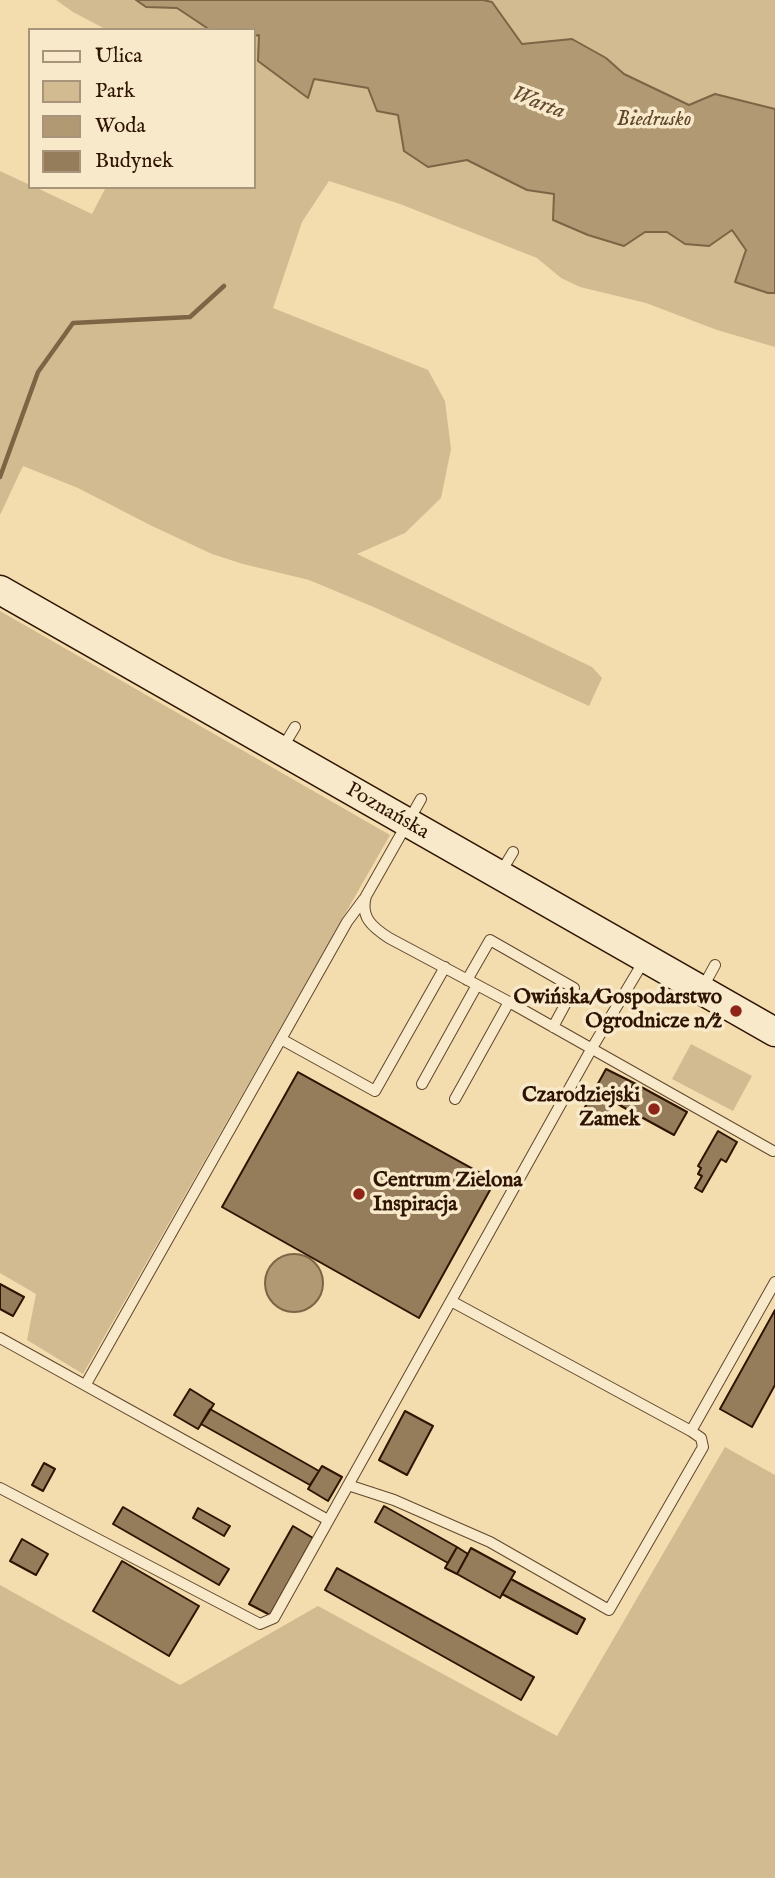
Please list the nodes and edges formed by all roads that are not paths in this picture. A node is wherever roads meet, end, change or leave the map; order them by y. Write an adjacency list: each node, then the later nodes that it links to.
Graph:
1 (0, 590): 3 (main road, Poznańska)
2 (421, 799): 3 (lane)
3 (407, 823): 5 (main road, Poznańska); 6 (lane)
4 (513, 852): 5 (lane)
5 (499, 876): 7 (main road, Poznańska)
6 (366, 896): 9 (lane); 15 (lane)
7 (645, 958): 11 (main road, Poznańska); 16 (lane)
8 (715, 965): 11 (lane)
9 (445, 967): 10 (lane); 15 (lane)
10 (472, 983): 12 (lane); 13 (lane); 17 (lane)
11 (701, 990): 14 (main road, Poznańska)
12 (509, 1002): 13 (lane); 18 (lane)
13 (553, 1027): 16 (lane)
14 (775, 1032)
15 (281, 1039): 23 (lane)
16 (592, 1048): 19 (lane); 21 (lane)
17 (422, 1084)
18 (455, 1099)
19 (773, 1151)
20 (775, 1282): 24 (lane)
21 (451, 1301): 24 (lane); 25 (lane)
22 (0, 1338): 23 (lane)
23 (86, 1384): 27 (lane)
24 (691, 1431): 25 (lane)
25 (348, 1485): 27 (lane)
26 (0, 1488): 27 (lane)
27 (328, 1520)

